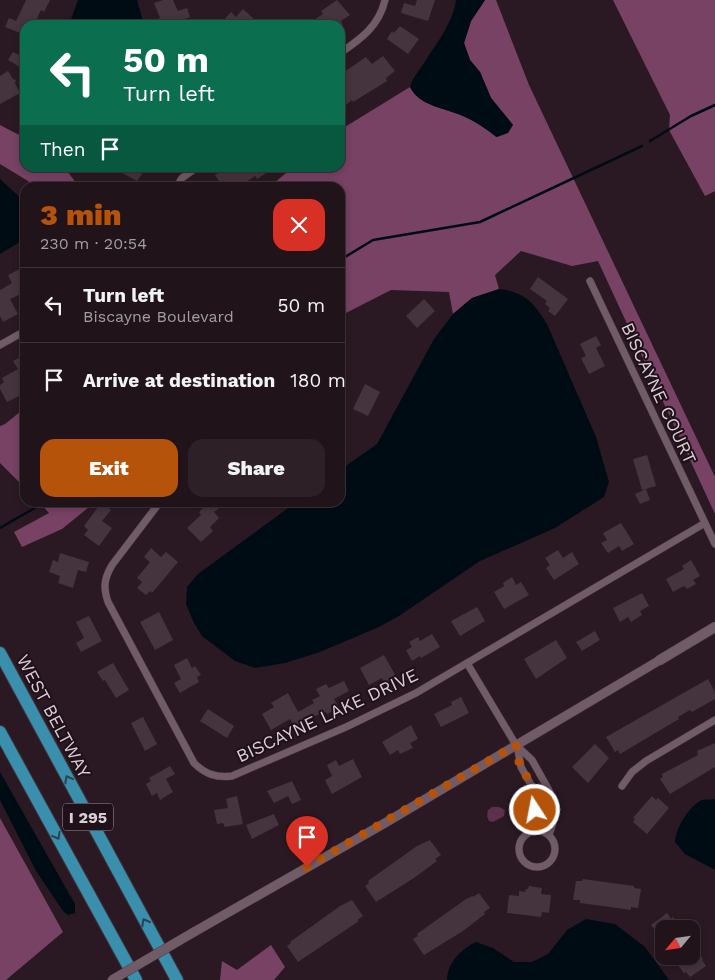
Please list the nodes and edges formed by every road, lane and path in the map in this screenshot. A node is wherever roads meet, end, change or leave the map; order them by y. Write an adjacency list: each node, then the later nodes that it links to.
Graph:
1 (385, 0): 2 (street)
2 (345, 50)
3 (190, 172): 4 (street)
4 (180, 182)
5 (590, 281): 9 (street, BISCAYNE COURT)
6 (20, 334): 7 (street)
7 (0, 345)
8 (156, 507): 14 (street, BISCAYNE LAKE DRIVE)
9 (705, 523): 10 (street, BISCAYNE COURT); 14 (street, BISCAYNE LAKE DRIVE)
10 (715, 544)
11 (715, 626): 13 (main road)
12 (0, 653): 23 (highway, WEST BELTWAY / I 295, one-way to 12)
13 (660, 660): 17 (street)
14 (467, 663): 17 (street)
15 (715, 720): 18 (street)
16 (0, 732): 22 (highway, I 295, one-way to 22)
17 (516, 745): 19 (street); 20 (street); 21 (street, bridge)
18 (622, 786)
19 (532, 831): 20 (street); 20 (street)
20 (549, 835)
21 (112, 980)
22 (136, 980)
23 (177, 980)

